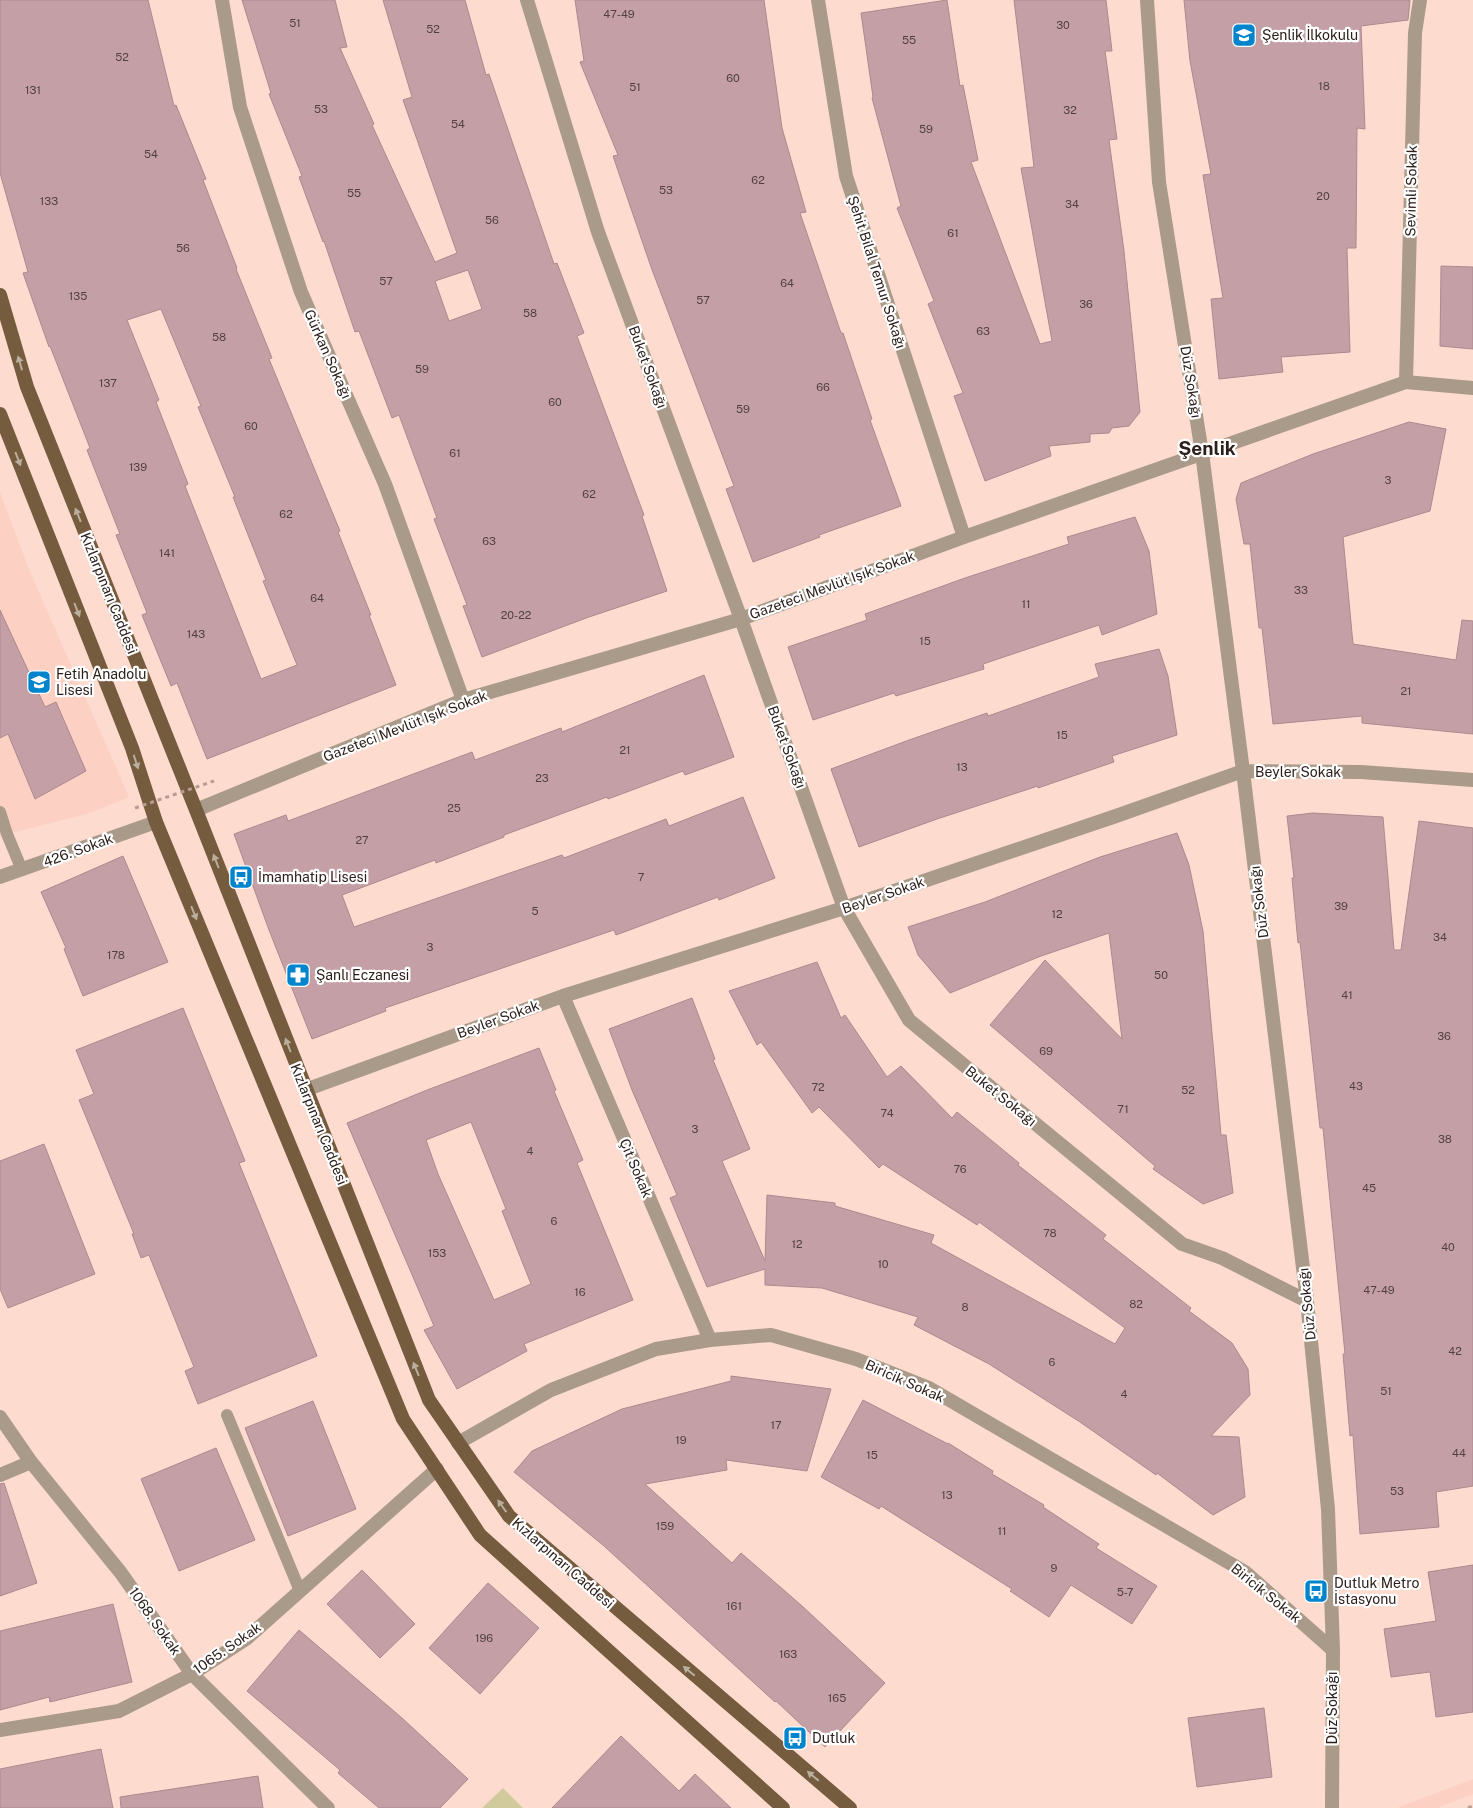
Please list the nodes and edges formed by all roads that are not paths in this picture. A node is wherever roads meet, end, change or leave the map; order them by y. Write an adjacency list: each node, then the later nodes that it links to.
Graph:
1 (222, 0): 13 (street, Gürkan Sokağı)
2 (527, 0): 12 (street, Buket Sokağı)
3 (818, 0): 11 (street, Şehit Bilal Temur Sokağı)
4 (1148, 0): 10 (street, Düz Sokağı)
5 (1420, 0): 7 (street, Sevimli Sokak)
6 (0, 295): 16 (main road, Kızlarpınarı Caddesi, one-way to 6)
7 (1406, 382): 8 (street, Gazeteci Mevlüt Işık Sokak); 10 (street, Gazeteci Mevlüt Işık Sokak)
8 (1473, 388)
9 (0, 414): 18 (main road, one-way to 18)
10 (1202, 453): 11 (street, Gazeteci Mevlüt Işık Sokak); 14 (street, Düz Sokağı)
11 (964, 537): 12 (street, Gazeteci Mevlüt Işık Sokak)
12 (741, 619): 13 (street, Gazeteci Mevlüt Işık Sokak); 21 (street, Buket Sokağı)
13 (463, 700): 16 (street, Gazeteci Mevlüt Işık Sokak)
14 (1244, 771): 15 (street, Beyler Sokak); 21 (street, Beyler Sokak); 24 (street, Düz Sokağı)
15 (1473, 780)
16 (196, 810): 23 (main road, Kızlarpınarı Caddesi, one-way to 16)
17 (0, 812): 19 (lane)
18 (156, 822): 19 (street, 426. Sokak); 30 (main road, one-way to 30)
19 (22, 870): 20 (street, 426. Sokak)
20 (0, 878)
21 (844, 908): 22 (street, Beyler Sokak); 24 (street, Buket Sokağı)
22 (563, 996): 23 (street, Beyler Sokak); 25 (street, Çit Sokak)
23 (305, 1090): 28 (main road, Kızlarpınarı Caddesi, one-way to 23)
24 (1307, 1301): 33 (street, Düz Sokağı)
25 (710, 1340): 28 (street, Biricik Sokak); 33 (street, Biricik Sokak)
26 (227, 1415): 32 (lane)
27 (0, 1417): 29 (street, 1068. Sokak)
28 (458, 1443): 38 (main road, Kızlarpınarı Caddesi, one-way to 28)
29 (31, 1462): 31 (street); 34 (street, 1068. Sokak)
30 (437, 1469): 32 (street, 1065. Sokak); 37 (main road)
31 (0, 1475)
32 (300, 1591): 34 (street, 1065. Sokak)
33 (1332, 1650): 39 (street, Düz Sokağı)
34 (192, 1674): 35 (street, 1065. Sokak); 36 (street, 1068. Sokak)
35 (0, 1730)
36 (328, 1808)
37 (783, 1808)
38 (850, 1808)
39 (1332, 1808)

